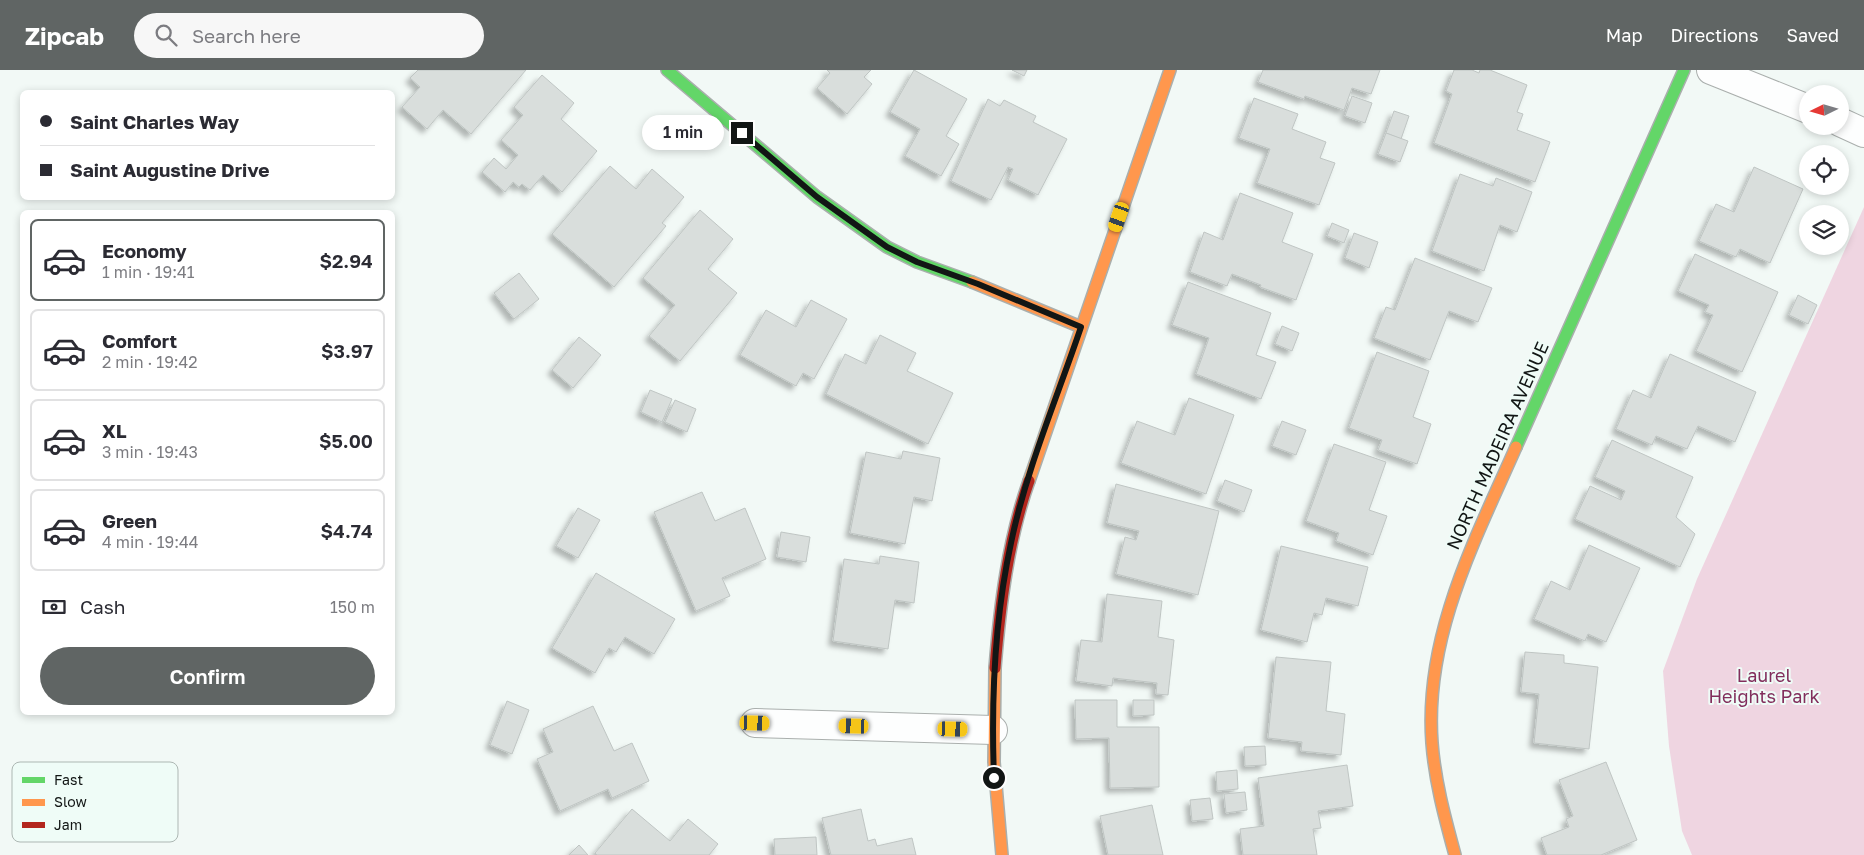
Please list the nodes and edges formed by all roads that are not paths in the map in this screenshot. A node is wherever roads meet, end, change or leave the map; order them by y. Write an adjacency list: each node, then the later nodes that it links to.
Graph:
1 (667, 70): 8 (street)
2 (1170, 70): 8 (street)
3 (1684, 70): 12 (street, NORTH MADEIRA AVENUE)
4 (1711, 70): 5 (street)
5 (1799, 105)
6 (1849, 126): 7 (street)
7 (1864, 133)
8 (1081, 327): 10 (street)
9 (755, 723): 10 (street)
10 (993, 730): 11 (street)
11 (1002, 855)
12 (1455, 855)

